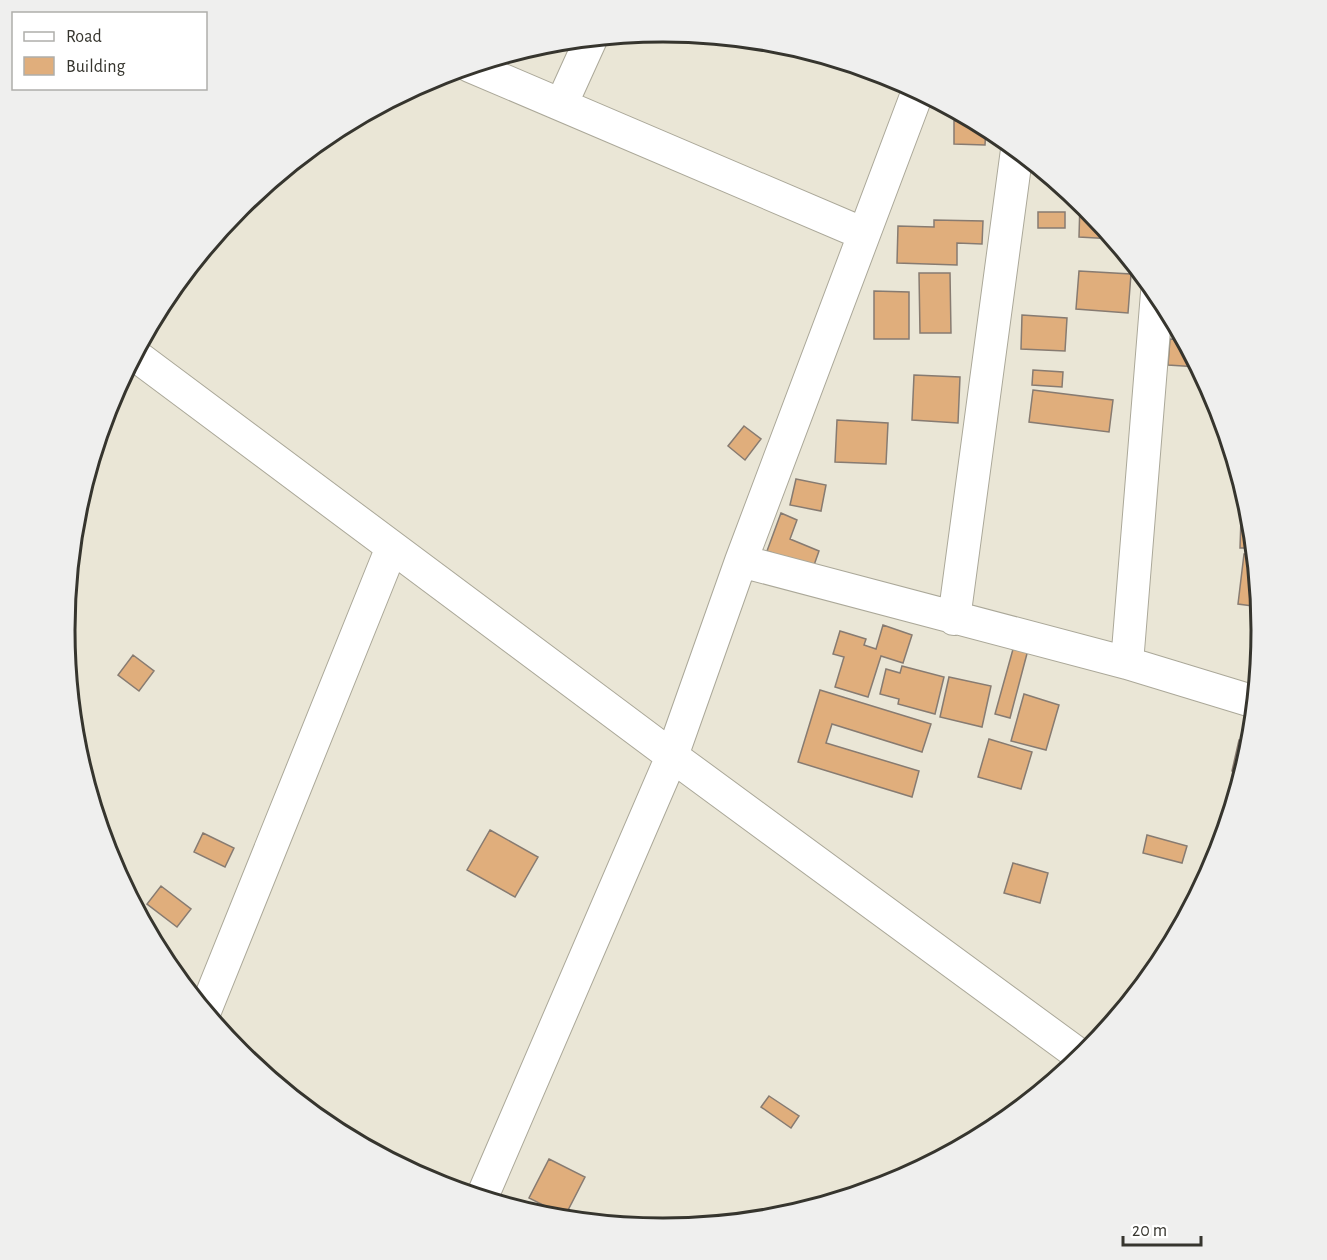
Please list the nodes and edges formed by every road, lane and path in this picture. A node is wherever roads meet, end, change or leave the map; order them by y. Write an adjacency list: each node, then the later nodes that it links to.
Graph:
1 (587, 47): 4 (street)
2 (482, 71): 4 (street)
3 (915, 99): 6 (street)
4 (562, 104): 6 (street)
5 (1016, 160): 11 (street)
6 (864, 234): 10 (street)
7 (1156, 309): 12 (street)
8 (141, 360): 9 (street)
9 (392, 547): 14 (street); 15 (street)
10 (741, 561): 11 (street); 14 (street)
11 (954, 619): 12 (street)
12 (1127, 663): 13 (street)
13 (1247, 699)
14 (672, 756): 16 (street); 17 (street)
15 (208, 1002)
16 (1074, 1051)
17 (485, 1190)

